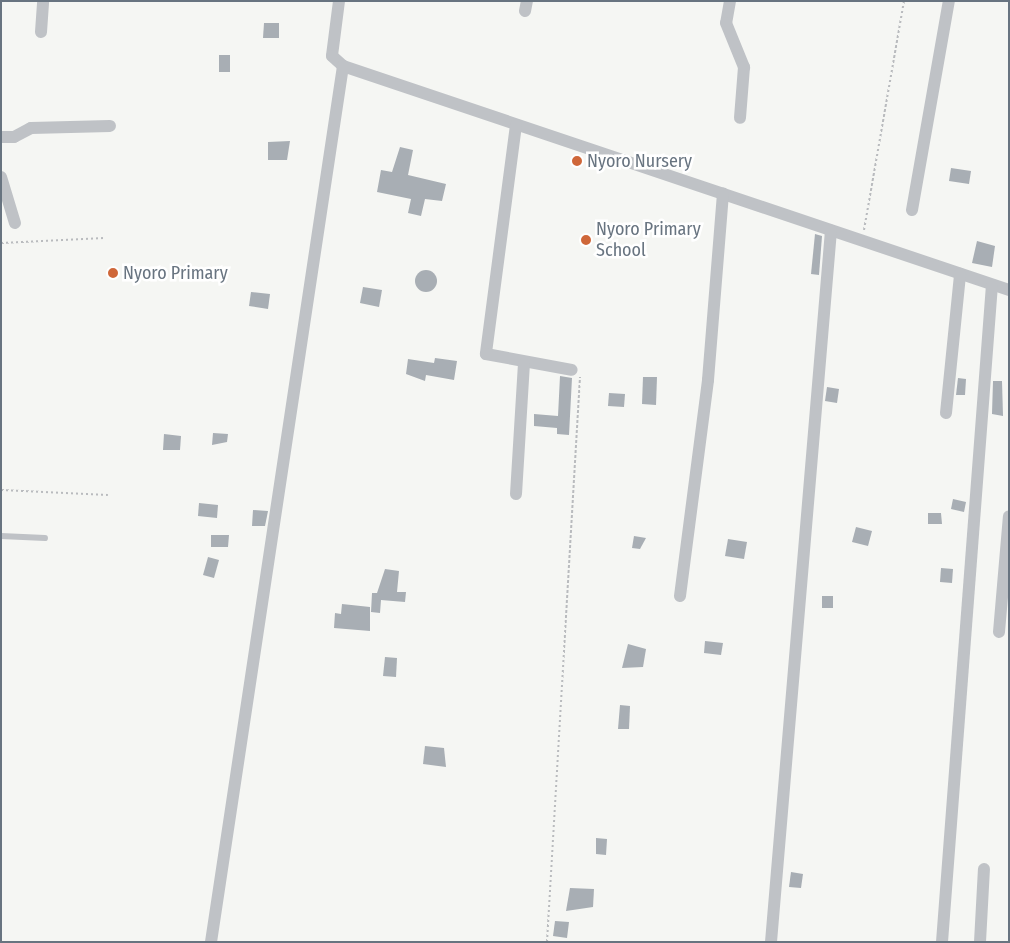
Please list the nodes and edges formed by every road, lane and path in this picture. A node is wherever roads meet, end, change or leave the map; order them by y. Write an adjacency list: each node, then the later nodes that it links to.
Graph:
1 (43, 1): 6 (street)
2 (339, 1): 7 (street)
3 (730, 1): 8 (street)
4 (904, 1): 17 (path)
5 (949, 1): 14 (street)
6 (42, 32)
7 (342, 66): 9 (street); 35 (street)
8 (740, 118)
9 (516, 124): 13 (street); 23 (street)
10 (110, 126): 11 (street)
11 (1, 137)
12 (1, 177): 15 (street)
13 (723, 194): 16 (street); 32 (street)
14 (912, 210)
15 (14, 223)
16 (831, 230): 20 (street); 37 (street)
17 (863, 235)
18 (104, 238): 19 (path)
19 (1, 242)
20 (960, 274): 21 (street); 25 (street)
21 (992, 284): 22 (street); 38 (street)
22 (1009, 290)
23 (524, 364): 24 (street); 27 (street)
24 (572, 370): 36 (path)
25 (946, 413)
26 (1, 490): 28 (path)
27 (516, 494)
28 (108, 495)
29 (1009, 516): 33 (street)
30 (1, 536): 31 (lane)
31 (45, 538)
32 (680, 596)
33 (999, 632)
34 (984, 869): 39 (street)
35 (211, 942)
36 (547, 942)
37 (771, 942)
38 (942, 942)
39 (980, 942)

